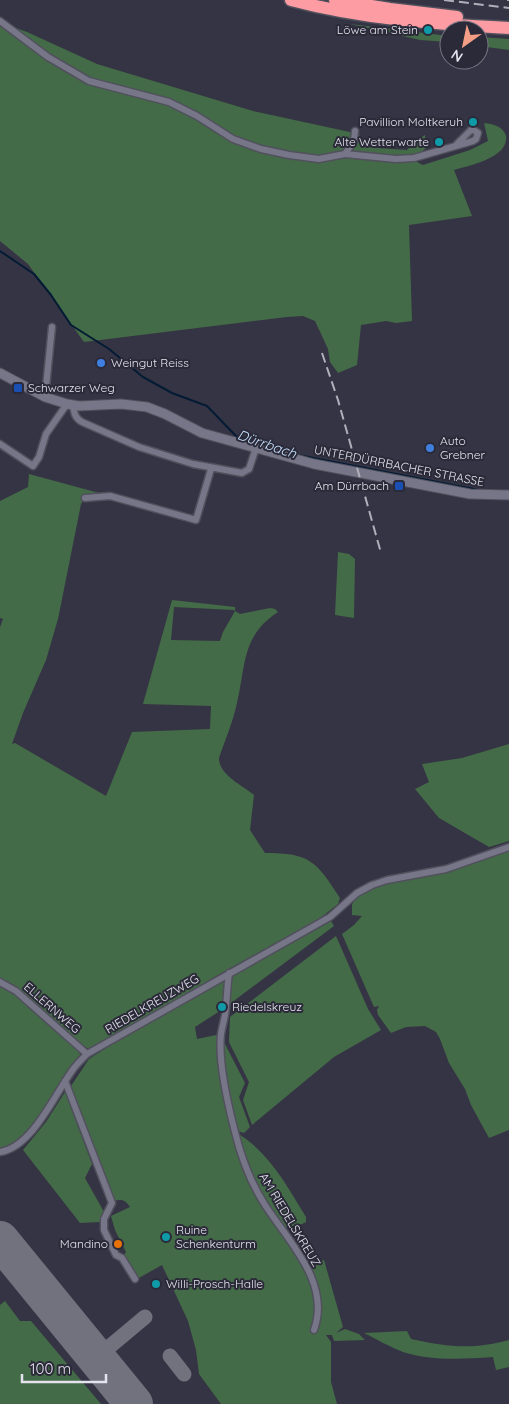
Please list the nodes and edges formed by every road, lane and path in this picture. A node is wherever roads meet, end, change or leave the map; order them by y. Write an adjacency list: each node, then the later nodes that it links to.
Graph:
1 (291, 0): 5 (highway)
2 (334, 0): 3 (highway)
3 (509, 20)
4 (0, 21): 8 (street)
5 (509, 28)
6 (355, 131): 8 (street)
7 (457, 144): 8 (street)
8 (345, 154)
9 (52, 327): 11 (street)
10 (0, 373): 11 (street, UNTERDÜRRBACHER STRASSE)
11 (45, 397): 12 (street, UNTERDÜRRBACHER STRASSE)
12 (70, 405): 13 (street); 14 (street, UNTERDÜRRBACHER STRASSE); 15 (street)
13 (0, 444)
14 (256, 448): 15 (street); 16 (street, UNTERDÜRRBACHER STRASSE)
15 (211, 469): 17 (street)
16 (509, 496)
17 (85, 498)
18 (509, 847): 19 (street, RIEDELKREUZWEG)
19 (229, 973): 21 (street, RIEDELKREUZWEG); 25 (street, AM RIEDELSKREUZ)
20 (0, 982): 21 (street, ELLERNWEG)
21 (87, 1054): 22 (street, RIEDELKREUZWEG)
22 (65, 1081): 23 (street); 24 (street)
23 (0, 1152)
24 (136, 1280)
25 (314, 1330)

